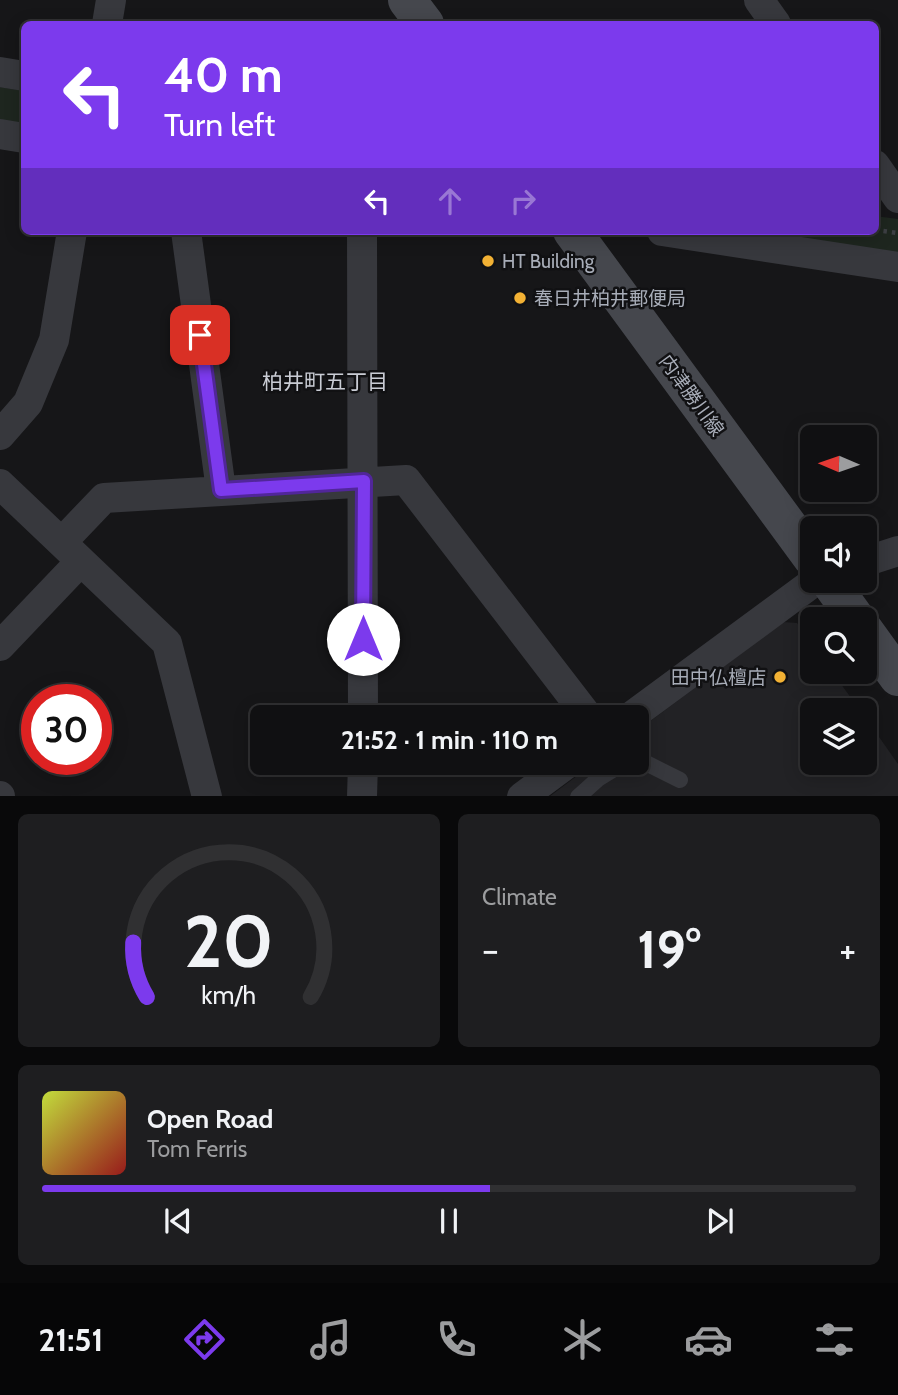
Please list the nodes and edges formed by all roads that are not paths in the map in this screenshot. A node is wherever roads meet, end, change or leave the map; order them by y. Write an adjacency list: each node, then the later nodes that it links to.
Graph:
1 (111, 0): 4 (street)
2 (407, 0): 5 (main road)
3 (759, 0): 6 (street)
4 (108, 21)
5 (423, 21)
6 (774, 21)
7 (0, 72): 8 (street)
8 (21, 76)
9 (0, 134): 10 (street)
10 (21, 138)
11 (879, 171): 13 (street)
12 (879, 198): 13 (street)
13 (898, 200)
14 (71, 235): 20 (street)
15 (187, 235): 23 (street)
16 (362, 235): 21 (street)
17 (575, 235): 24 (main road, 内津勝川線)
18 (688, 235): 19 (street)
19 (898, 267)
20 (0, 435)
21 (364, 481): 23 (street); 32 (street); 33 (street)
22 (0, 484): 26 (street)
23 (221, 490): 26 (street)
24 (800, 542)
25 (898, 551): 27 (street)
26 (71, 552): 29 (street); 40 (street)
27 (877, 558)
28 (800, 593): 34 (street)
29 (0, 646)
30 (877, 648): 31 (main road)
31 (898, 677)
32 (363, 705)
33 (579, 705)
34 (647, 705)
35 (649, 764): 39 (lane)
36 (363, 775): 41 (street)
37 (551, 775): 42 (street)
38 (604, 775): 43 (lane)
39 (680, 780)
40 (207, 796)
41 (362, 796)
42 (522, 796)
43 (578, 796)

